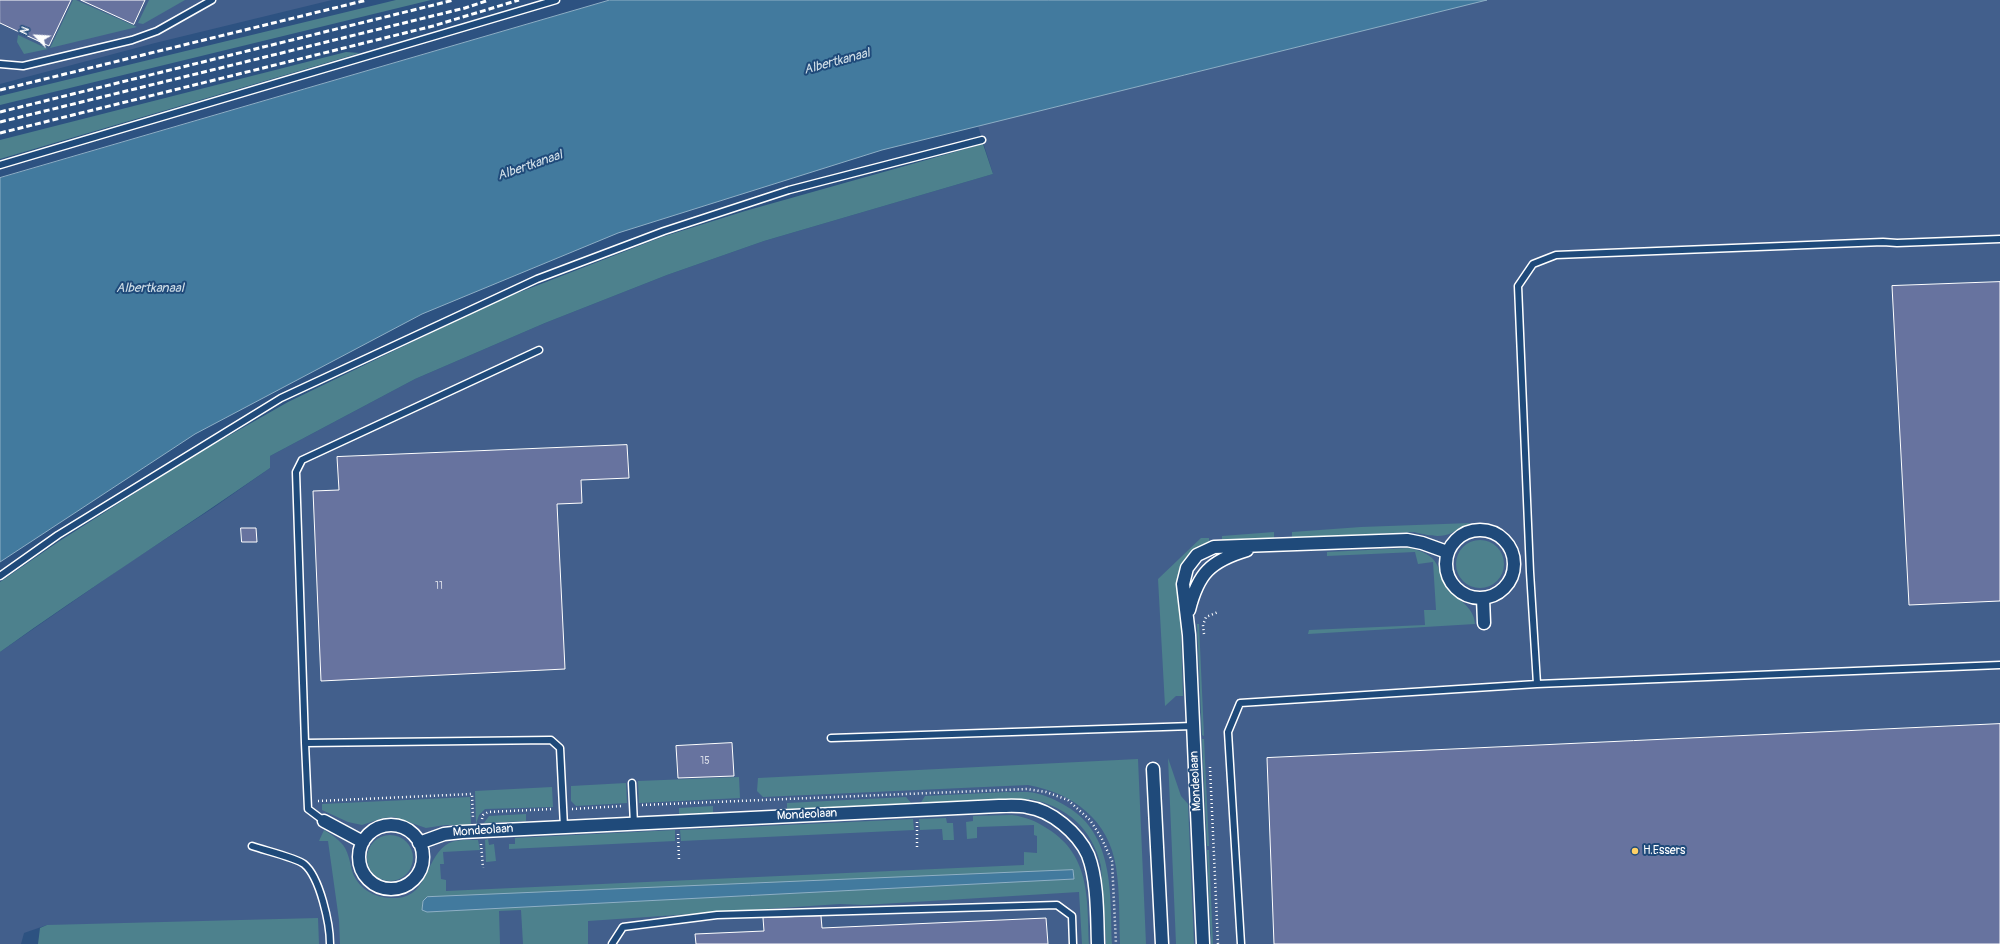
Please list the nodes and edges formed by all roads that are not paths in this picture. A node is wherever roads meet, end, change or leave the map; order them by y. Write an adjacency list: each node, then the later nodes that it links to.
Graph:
1 (212, 0): 3 (lane)
2 (556, 0): 5 (lane)
3 (0, 64)
4 (982, 140): 10 (lane)
5 (0, 165)
6 (2000, 239): 15 (lane)
7 (539, 350): 18 (lane)
8 (1264, 546): 9 (street); 12 (street); 12 (street, Mondeolaan)
9 (1447, 552): 11 (street); 11 (street)
10 (0, 576)
11 (1483, 598): 13 (street)
12 (1186, 619): 16 (street, Mondeolaan)
13 (1484, 623)
14 (2000, 665): 15 (lane)
15 (1536, 684): 33 (lane)
16 (1193, 726): 17 (lane); 32 (street, Mondeolaan)
17 (831, 738)
18 (305, 743): 21 (lane); 23 (lane)
19 (1153, 769): 31 (street)
20 (632, 783): 22 (lane)
21 (324, 821): 24 (street)
22 (634, 824): 23 (street, Mondeolaan); 30 (street, Mondeolaan)
23 (564, 827): 25 (street, Mondeolaan)
24 (363, 842): 25 (street); 25 (street)
25 (419, 843)
26 (252, 846): 27 (lane)
27 (330, 944)
28 (612, 944): 29 (lane)
29 (1073, 944)
30 (1098, 944)
31 (1162, 944)
32 (1203, 944)
33 (1241, 944)

